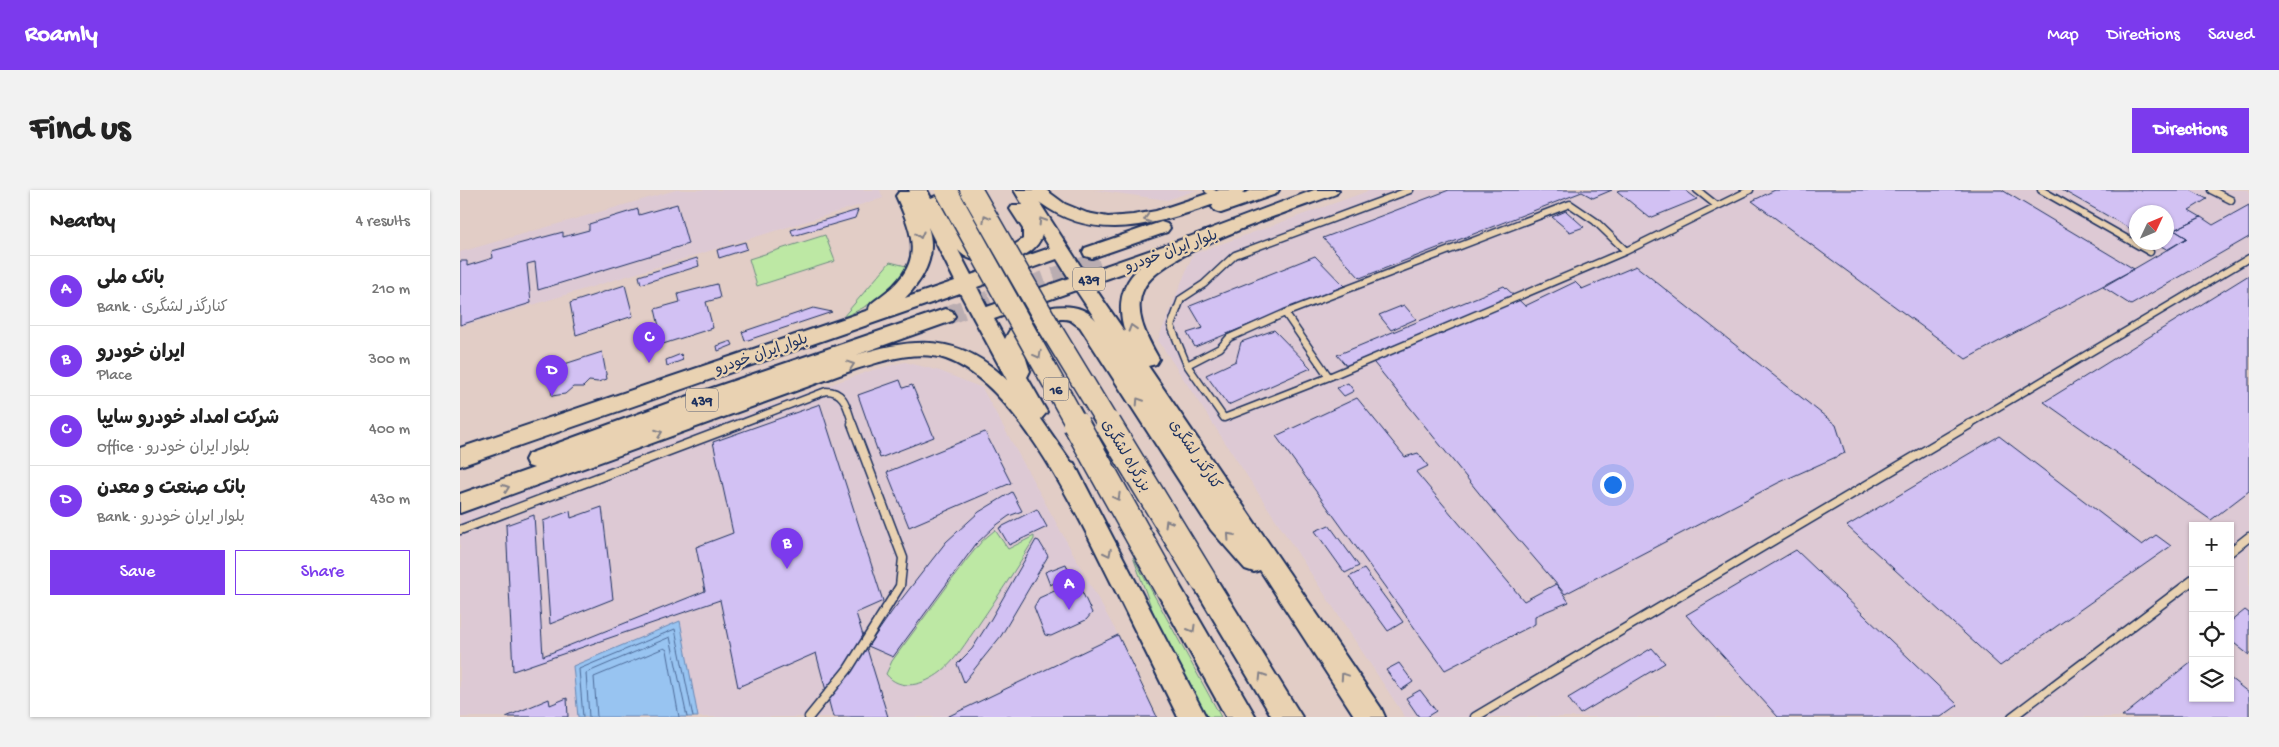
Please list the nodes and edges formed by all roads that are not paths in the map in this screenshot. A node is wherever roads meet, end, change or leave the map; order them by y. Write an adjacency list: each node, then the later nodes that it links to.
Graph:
1 (902, 190): 29 (main road, one-way to 29)
2 (918, 190): 26 (main road)
3 (932, 190): 6 (main road)
4 (946, 190): 45 (highway, بزرگراه لشگری / 16, one-way to 45, bridge)
5 (971, 190): 46 (highway, بزرگراه لشگری / 16, one-way to 5, bridge)
6 (1009, 190)
7 (1023, 190): 21 (main road, کنارگذر لشگری, one-way to 7)
8 (1035, 190): 17 (main road, one-way to 8)
9 (1270, 190): 10 (main road, بلوار ایران خودرو / 439)
10 (1299, 190)
11 (1330, 190): 20 (main road, بلوار ایران خودرو / 439)
12 (1410, 190): 30 (lane)
13 (1697, 190): 19 (lane)
14 (1750, 190): 19 (lane)
15 (2041, 190): 23 (lane)
16 (2211, 190): 18 (lane)
17 (1221, 192)
18 (2231, 200)
19 (1716, 205): 22 (lane)
20 (1196, 242): 25 (main road, بلوار ایران خودرو / 439); 42 (main road, one-way to 20)
21 (1062, 251): 25 (main road, کنارگذر لشگری); 26 (main road, بلوار ایران خودرو / 439)
22 (1626, 251): 27 (lane); 31 (lane)
23 (2150, 252)
24 (2249, 258): 48 (lane)
25 (1081, 282): 28 (main road, بلوار ایران خودرو / 439); 42 (main road, کنارگذر لشگری)
26 (966, 284): 28 (main road); 29 (main road, بلوار ایران خودرو / 439)
27 (1285, 314): 30 (lane); 31 (lane)
28 (982, 316): 32 (main road)
29 (840, 326): 33 (main road, بلوار ایران خودرو / 439)
30 (1186, 365): 31 (lane)
31 (1329, 377)
32 (1047, 432): 35 (main road); 42 (main road, one-way to 32)
33 (460, 457)
34 (460, 472): 36 (main road, بلوار ایران خودرو / 439)
35 (1072, 481): 37 (main road, 439, one-way to 35); 44 (main road, one-way to 44)
36 (460, 488)
37 (460, 504)
38 (460, 530): 43 (lane)
39 (2249, 537): 40 (lane)
40 (2234, 549)
41 (2189, 583): 49 (lane)
42 (1309, 624): 47 (main road, کنارگذر لشگری, one-way to 42)
43 (809, 717)
44 (1192, 717)
45 (1242, 717)
46 (1288, 717)
47 (1371, 717)
48 (1475, 717)
49 (2012, 717)

